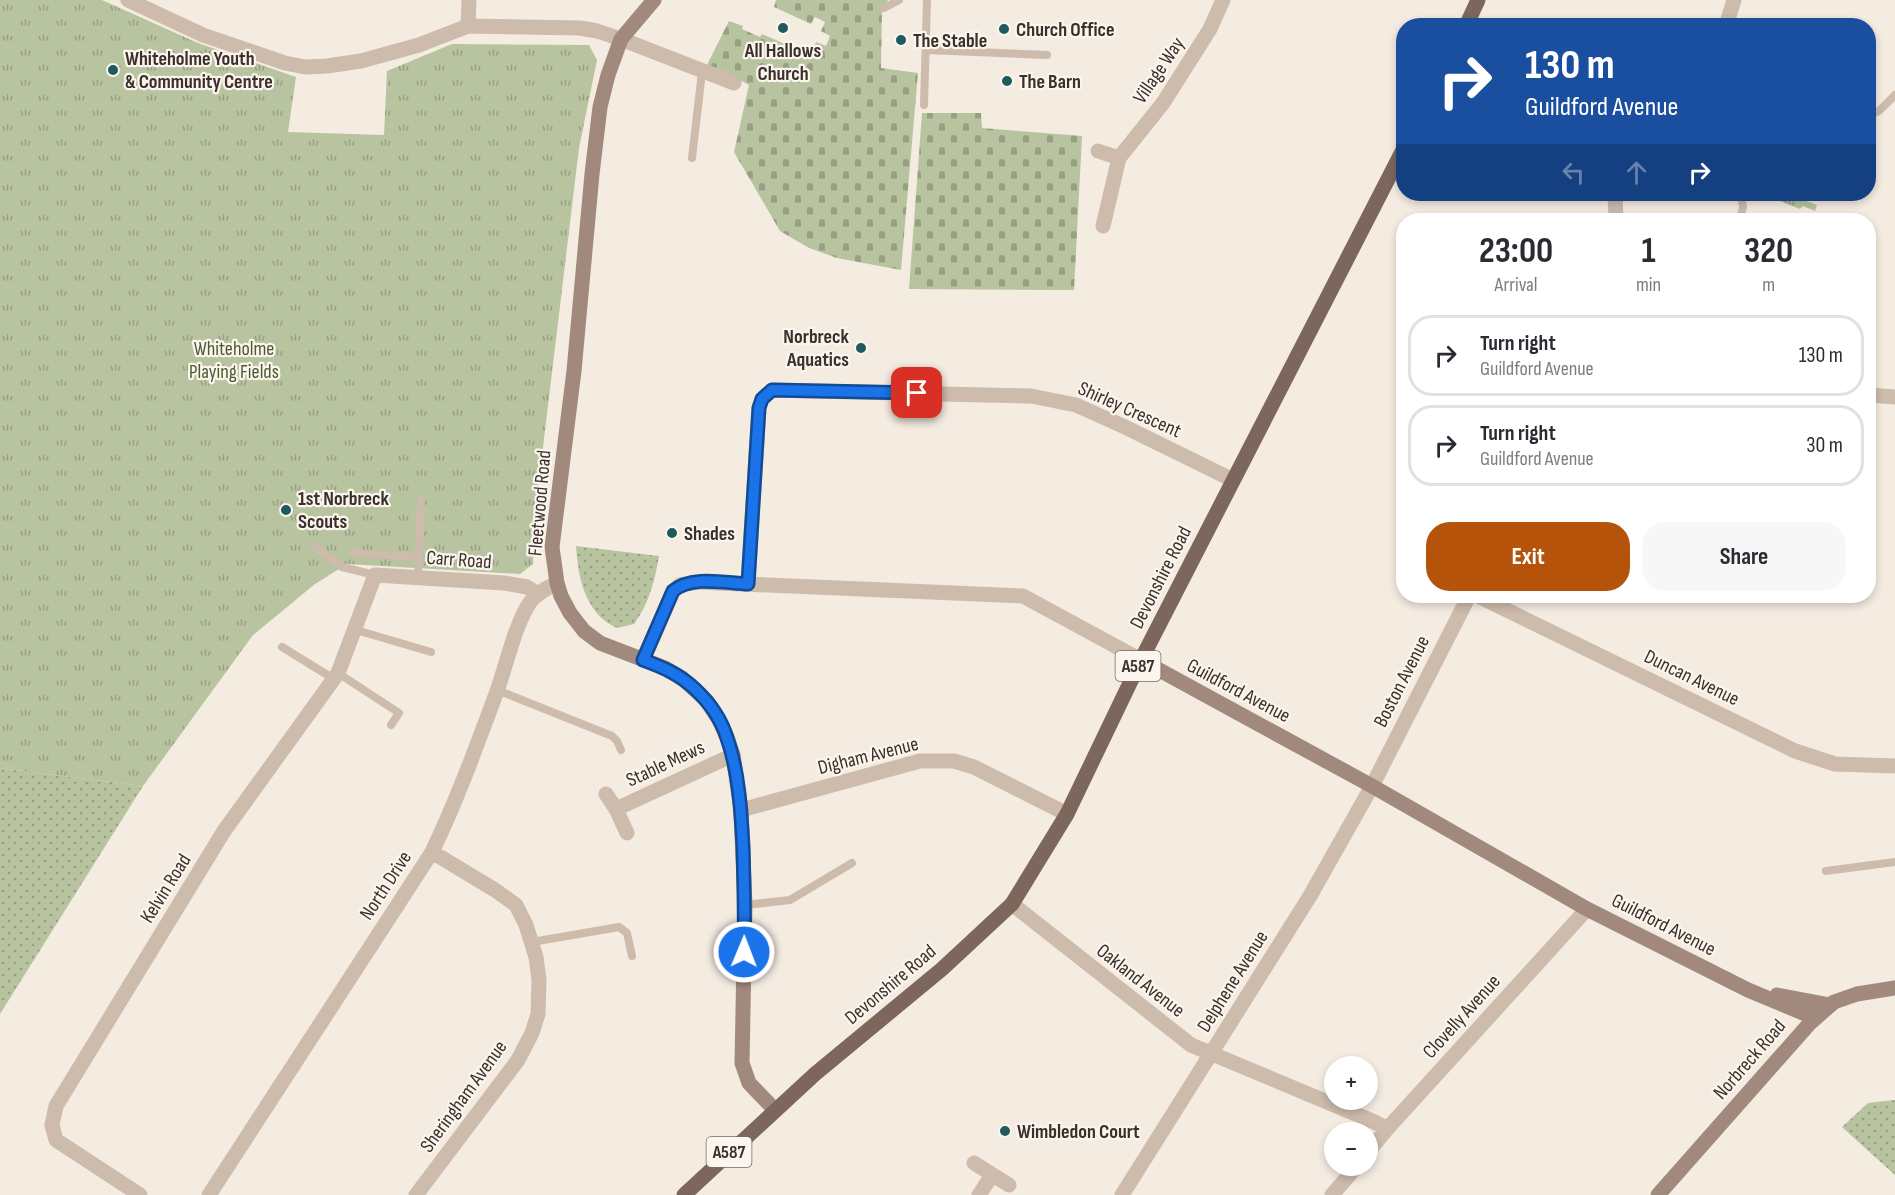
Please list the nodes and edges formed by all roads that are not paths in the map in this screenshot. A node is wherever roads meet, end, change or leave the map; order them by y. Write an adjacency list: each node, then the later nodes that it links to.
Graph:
1 (128, 0): 12 (street)
2 (469, 0): 12 (street)
3 (654, 0): 13 (street)
4 (899, 0): 9 (lane)
5 (927, 0): 14 (lane)
6 (1223, 0): 23 (street, Village Way)
7 (1478, 0): 10 (main road)
8 (1734, 0): 11 (street)
9 (884, 8)
10 (1470, 18)
11 (1728, 18)
12 (468, 26): 13 (street)
13 (621, 39): 16 (street); 35 (street, Fleetwood Road)
14 (926, 50): 15 (lane); 19 (lane)
15 (1047, 55)
16 (702, 72): 17 (street); 22 (lane)
17 (734, 83)
18 (1895, 95): 20 (lane)
19 (924, 105)
20 (1876, 112)
21 (1098, 151): 23 (street)
22 (692, 158)
23 (1119, 158): 25 (street, Village Way)
24 (1396, 164): 28 (main road, Devonshire Road / A587)
25 (1103, 226)
26 (1876, 396): 27 (street)
27 (1895, 397)
28 (1233, 480): 36 (street, Shirley Crescent); 44 (main road, Devonshire Road / A587)
29 (421, 501): 32 (lane)
30 (315, 546): 33 (lane)
31 (353, 553): 32 (lane)
32 (418, 557): 34 (lane)
33 (375, 575): 34 (street, Carr Road); 40 (street, Kelvin Road)
34 (418, 577): 37 (street, Carr Road)
35 (557, 583): 37 (street, North Drive); 43 (street, Fleetwood Road)
36 (748, 584): 43 (street, Guildford Avenue); 44 (street, Guildford Avenue)
37 (538, 594): 46 (street, North Drive)
38 (1464, 603): 51 (street, Boston Avenue)
39 (1492, 603): 50 (street, Duncan Avenue)
40 (356, 630): 42 (lane); 45 (street, Kelvin Road)
41 (282, 647): 45 (lane)
42 (431, 652)
43 (643, 660): 49 (street, Fleetwood Road)
44 (1141, 660): 51 (street, Guildford Avenue); 55 (main road, Devonshire Road / A587)
45 (336, 676): 47 (lane); 78 (street, Kelvin Road)
46 (497, 690): 48 (lane); 57 (street, North Drive)
47 (391, 725)
48 (621, 750)
49 (733, 755): 53 (street, Stable Mews); 54 (street, Fleetwood Road)
50 (1895, 766)
51 (1372, 786): 63 (street, Guildford Avenue); 70 (street, Delphene Avenue)
52 (606, 794): 53 (street, Stable Mews)
53 (616, 809): 56 (street, Stable Mews)
54 (741, 810): 55 (street, Digham Avenue); 62 (street, Fleetwood Road)
55 (1067, 814): 61 (main road, Devonshire Road / A587)
56 (627, 833)
57 (432, 852): 64 (street, Sheringham Avenue); 79 (street, North Drive)
58 (1895, 862): 60 (lane)
59 (852, 863): 62 (lane)
60 (1826, 871)
61 (1012, 904): 70 (street, Oakland Avenue); 71 (main road, Devonshire Road / A587)
62 (745, 905): 71 (street, Fleetwood Road)
63 (1587, 909): 67 (street, Guildford Avenue); 72 (street, Clovelly Avenue)
64 (532, 942): 65 (lane); 80 (street, Sheringham Avenue)
65 (632, 956)
66 (1895, 988): 68 (street, Norbreck Road)
67 (1748, 990): 68 (street, Guildford Avenue); 69 (street, Guildford Avenue)
68 (1830, 1005): 69 (street, Norbreck Road)
69 (1815, 1018): 85 (street, Norbreck Road)
70 (1212, 1054): 72 (street, Oakland Avenue); 83 (street, Delphene Avenue)
71 (776, 1110): 81 (main road, A587)
72 (1387, 1129): 73 (street, Clovelly Avenue)
73 (1378, 1140)
74 (974, 1163): 75 (street)
75 (992, 1175): 77 (street); 82 (street)
76 (1348, 1176): 84 (street)
77 (1009, 1185)
78 (140, 1195)
79 (209, 1195)
80 (416, 1195)
81 (684, 1195)
82 (979, 1195)
83 (1122, 1195)
84 (1332, 1195)
85 (1658, 1195)

